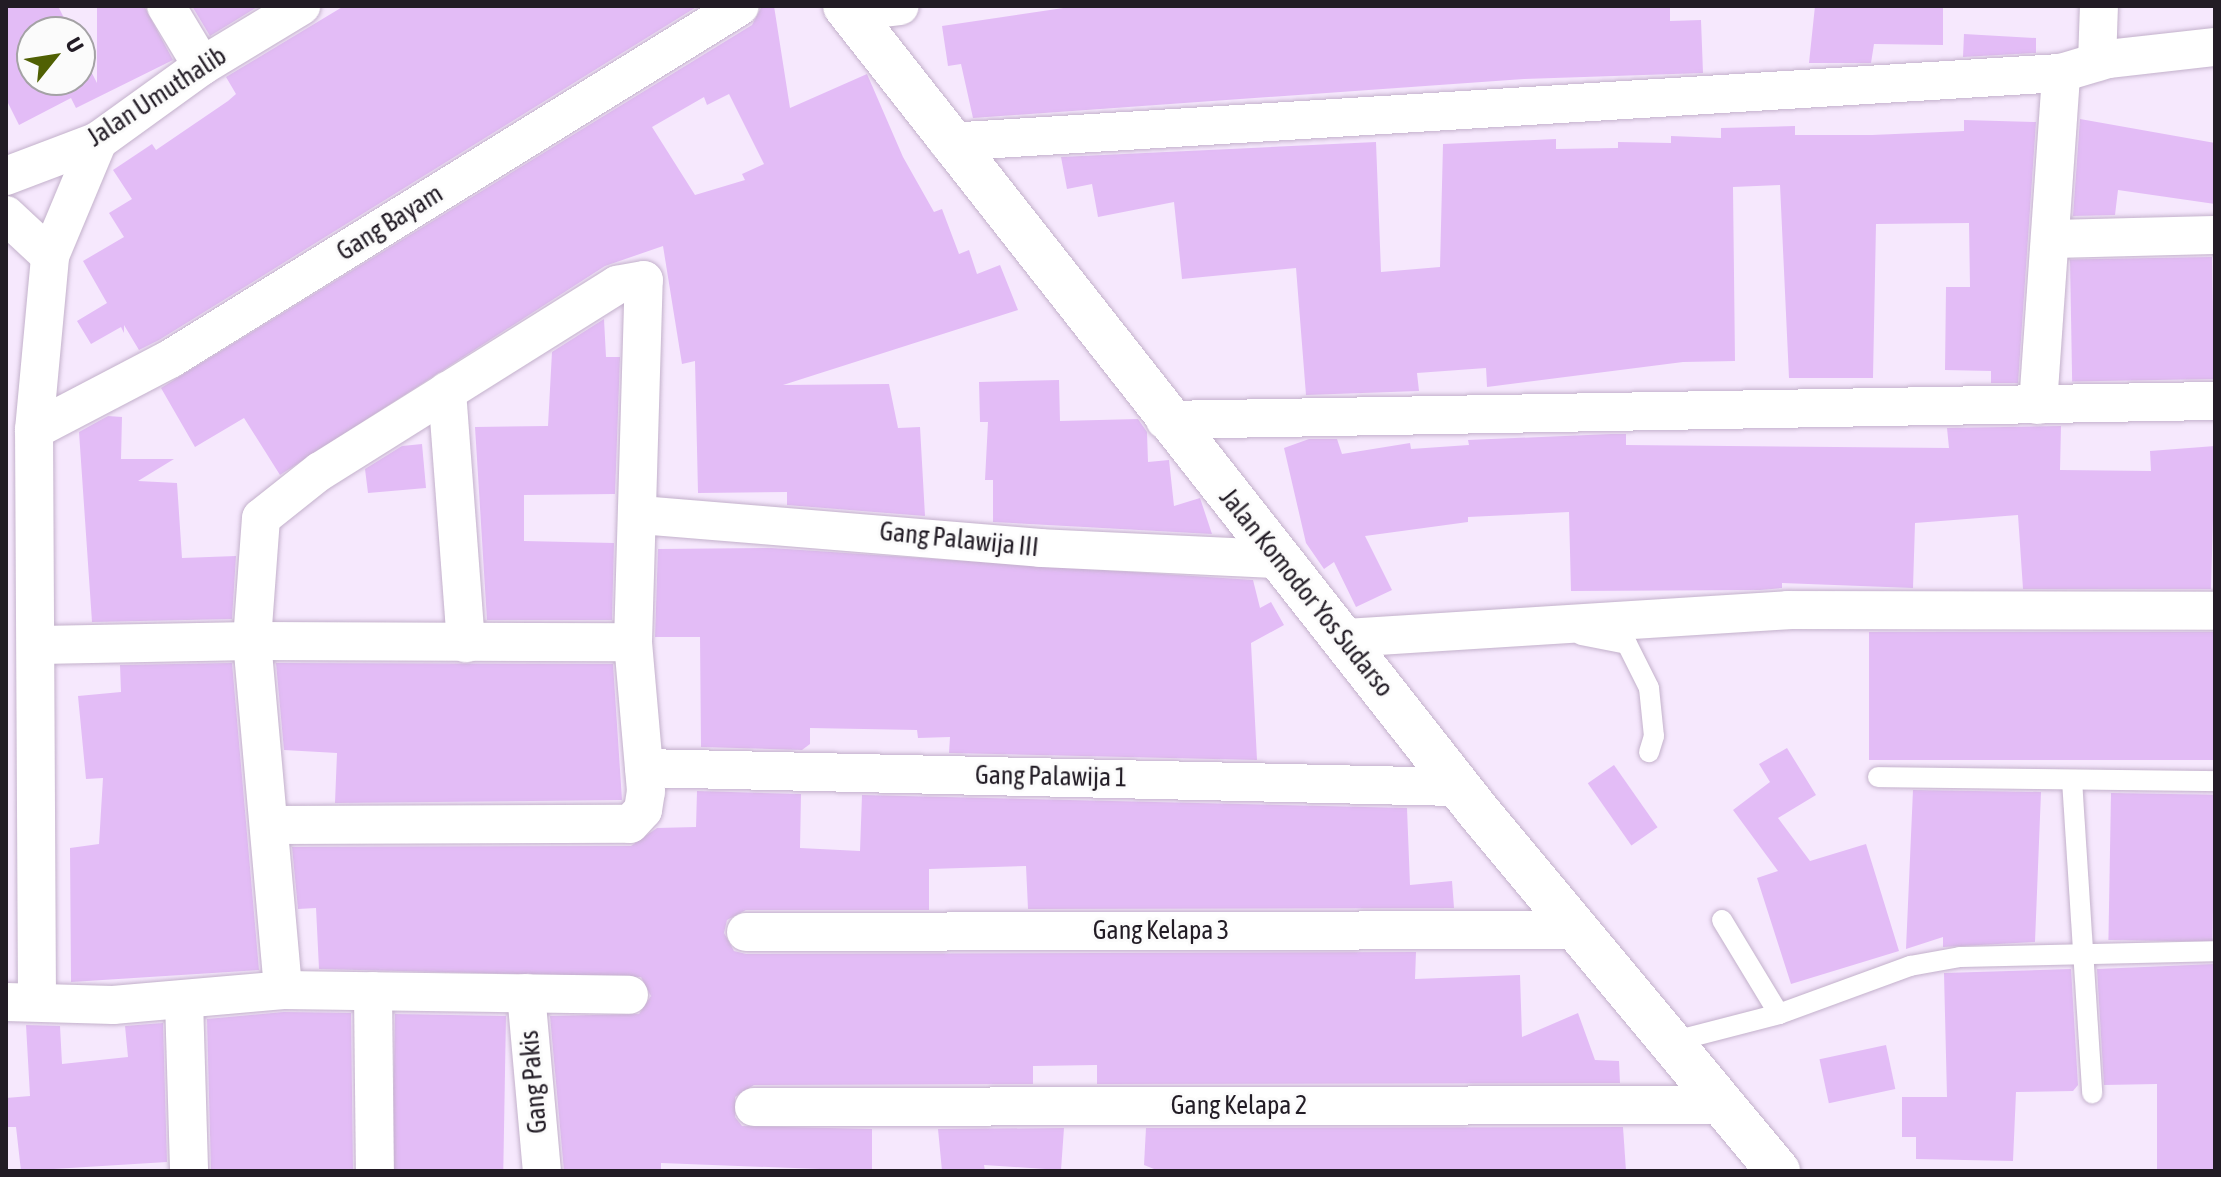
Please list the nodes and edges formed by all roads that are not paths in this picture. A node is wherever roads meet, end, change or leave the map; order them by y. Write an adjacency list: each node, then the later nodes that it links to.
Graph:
1 (166, 6): 9 (street)
2 (301, 6): 9 (street, Jalan Umuthalib)
3 (740, 6): 22 (street, Gang Bayam)
4 (900, 6): 6 (street)
5 (2099, 6): 8 (street)
6 (848, 9): 12 (street, Jalan Komodor Yos Sudarso)
7 (2215, 47): 8 (street)
8 (2097, 62): 10 (street)
9 (202, 66): 11 (street, Jalan Umuthalib)
10 (2061, 73): 12 (street); 16 (street)
11 (98, 141): 13 (street, Jalan Umuthalib); 17 (street)
12 (948, 142): 21 (street, Jalan Komodor Yos Sudarso)
13 (6, 176)
14 (6, 215): 17 (street)
15 (2215, 235): 16 (street)
16 (2052, 239): 20 (street)
17 (50, 256): 22 (street)
18 (447, 391): 23 (street); 29 (street); 31 (street)
19 (2215, 401): 20 (street)
20 (2038, 405): 21 (street)
21 (1165, 420): 24 (street, Jalan Komodor Yos Sudarso)
22 (34, 430): 25 (street)
23 (641, 515): 24 (street, Gang Palawija III); 30 (street)
24 (1277, 559): 28 (street, Jalan Komodor Yos Sudarso)
25 (21, 573): 32 (street)
26 (2215, 611): 27 (street)
27 (1494, 628): 28 (street); 34 (lane)
28 (1345, 638): 39 (street, Jalan Komodor Yos Sudarso)
29 (252, 641): 31 (street); 32 (street); 40 (street)
30 (633, 642): 31 (street); 35 (street)
31 (466, 643)
32 (39, 645): 33 (street)
33 (21, 748): 51 (street)
34 (1649, 752)
35 (644, 768): 39 (street, Gang Palawija 1); 40 (street)
36 (1878, 777): 37 (lane)
37 (2072, 780): 38 (lane); 45 (lane)
38 (2215, 781)
39 (1459, 787): 42 (street, Jalan Komodor Yos Sudarso)
40 (272, 825): 46 (street)
41 (1722, 920): 52 (lane)
42 (1577, 930): 43 (street, Gang Kelapa 3); 53 (street, Jalan Komodor Yos Sudarso)
43 (746, 932)
44 (2215, 951): 45 (lane)
45 (2080, 952): 52 (lane); 54 (lane)
46 (283, 990): 47 (street); 50 (street)
47 (373, 991): 48 (street); 58 (street)
48 (526, 993): 49 (street); 59 (street, Gang Pakis)
49 (629, 995)
50 (184, 1000): 51 (street); 57 (street)
51 (22, 1001)
52 (1779, 1014): 53 (lane)
53 (1671, 1042): 55 (street, Jalan Komodor Yos Sudarso)
54 (2092, 1093)
55 (1723, 1105): 56 (street, Gang Kelapa 2); 60 (street, Jalan Komodor Yos Sudarso)
56 (754, 1107)
57 (189, 1171)
58 (375, 1171)
59 (542, 1171)
60 (1778, 1171)

